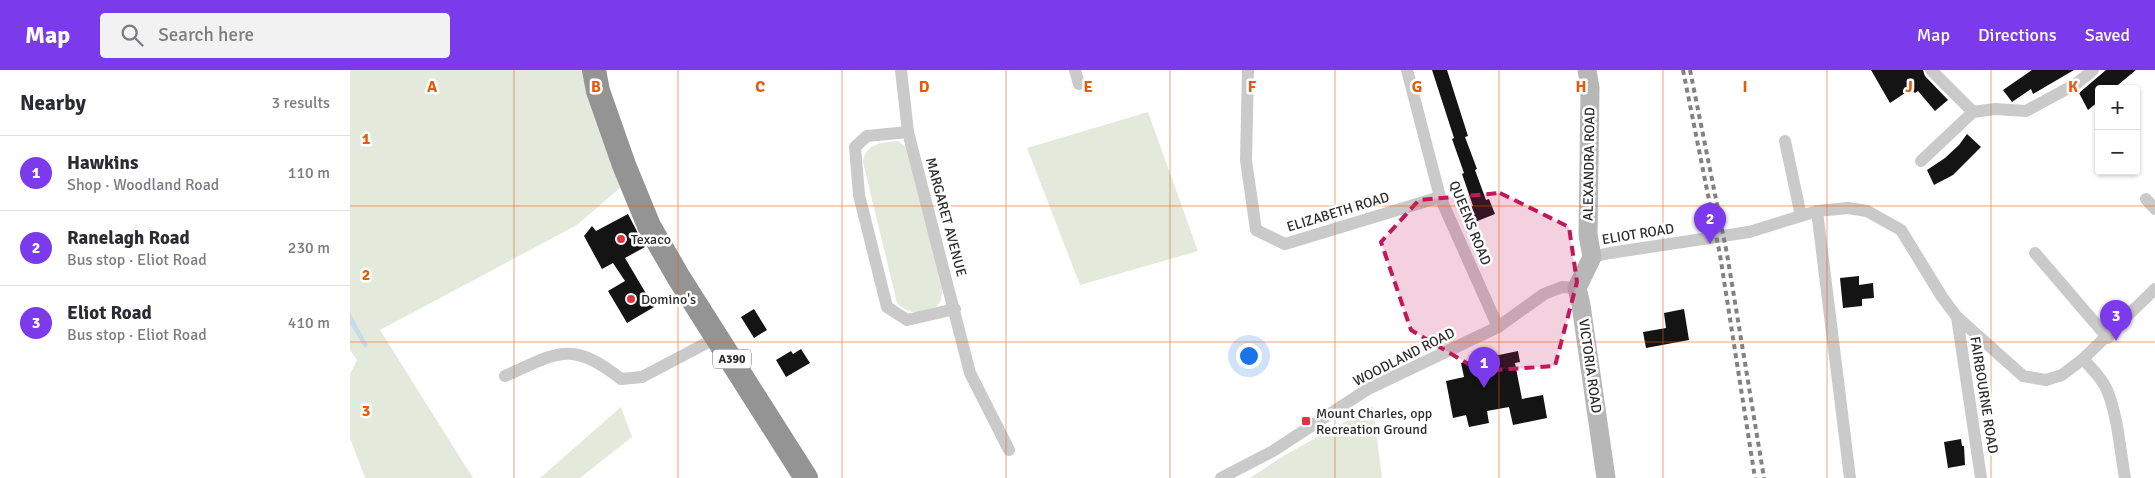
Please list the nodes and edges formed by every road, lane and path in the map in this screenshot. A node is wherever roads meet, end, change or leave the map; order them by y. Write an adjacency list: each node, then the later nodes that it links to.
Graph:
1 (594, 70): 26 (highway, A390)
2 (901, 70): 11 (street, MARGARET AVENUE)
3 (1075, 70): 9 (street)
4 (1248, 70): 14 (street, ELIZABETH ROAD)
5 (1407, 70): 14 (street, QUEENS ROAD)
6 (1587, 70): 20 (street, ALEXANDRA ROAD)
7 (1931, 70): 10 (street)
8 (2093, 70): 10 (street)
9 (1079, 84)
10 (1973, 112): 13 (street)
11 (908, 132): 23 (street, MARGARET AVENUE); 23 (street)
12 (1785, 141): 18 (street)
13 (1921, 161)
14 (1440, 197): 25 (street, QUEENS ROAD)
15 (2146, 199): 16 (street)
16 (2155, 209)
17 (1817, 211): 18 (street, ELIOT ROAD); 24 (street, ELIOT ROAD); 34 (street)
18 (1801, 216): 20 (street, ELIOT ROAD)
19 (2035, 253): 27 (street)
20 (1592, 258): 21 (street)
21 (1577, 288): 25 (street, WOODLAND ROAD); 33 (street, VICTORIA ROAD)
22 (2155, 289): 27 (street, ELIOT ROAD)
23 (954, 309): 30 (street, MARGARET AVENUE)
24 (1957, 317): 28 (street, ELIOT ROAD); 35 (street, FAIRBOURNE ROAD)
25 (1498, 327): 32 (street, WOODLAND ROAD)
26 (718, 337): 29 (street); 31 (highway, A390)
27 (2108, 338): 28 (street, ELIOT ROAD)
28 (2084, 360): 36 (street)
29 (505, 376)
30 (1009, 450)
31 (806, 478)
32 (1221, 478)
33 (1606, 478)
34 (1850, 478)
35 (1982, 478)
36 (2125, 478)

